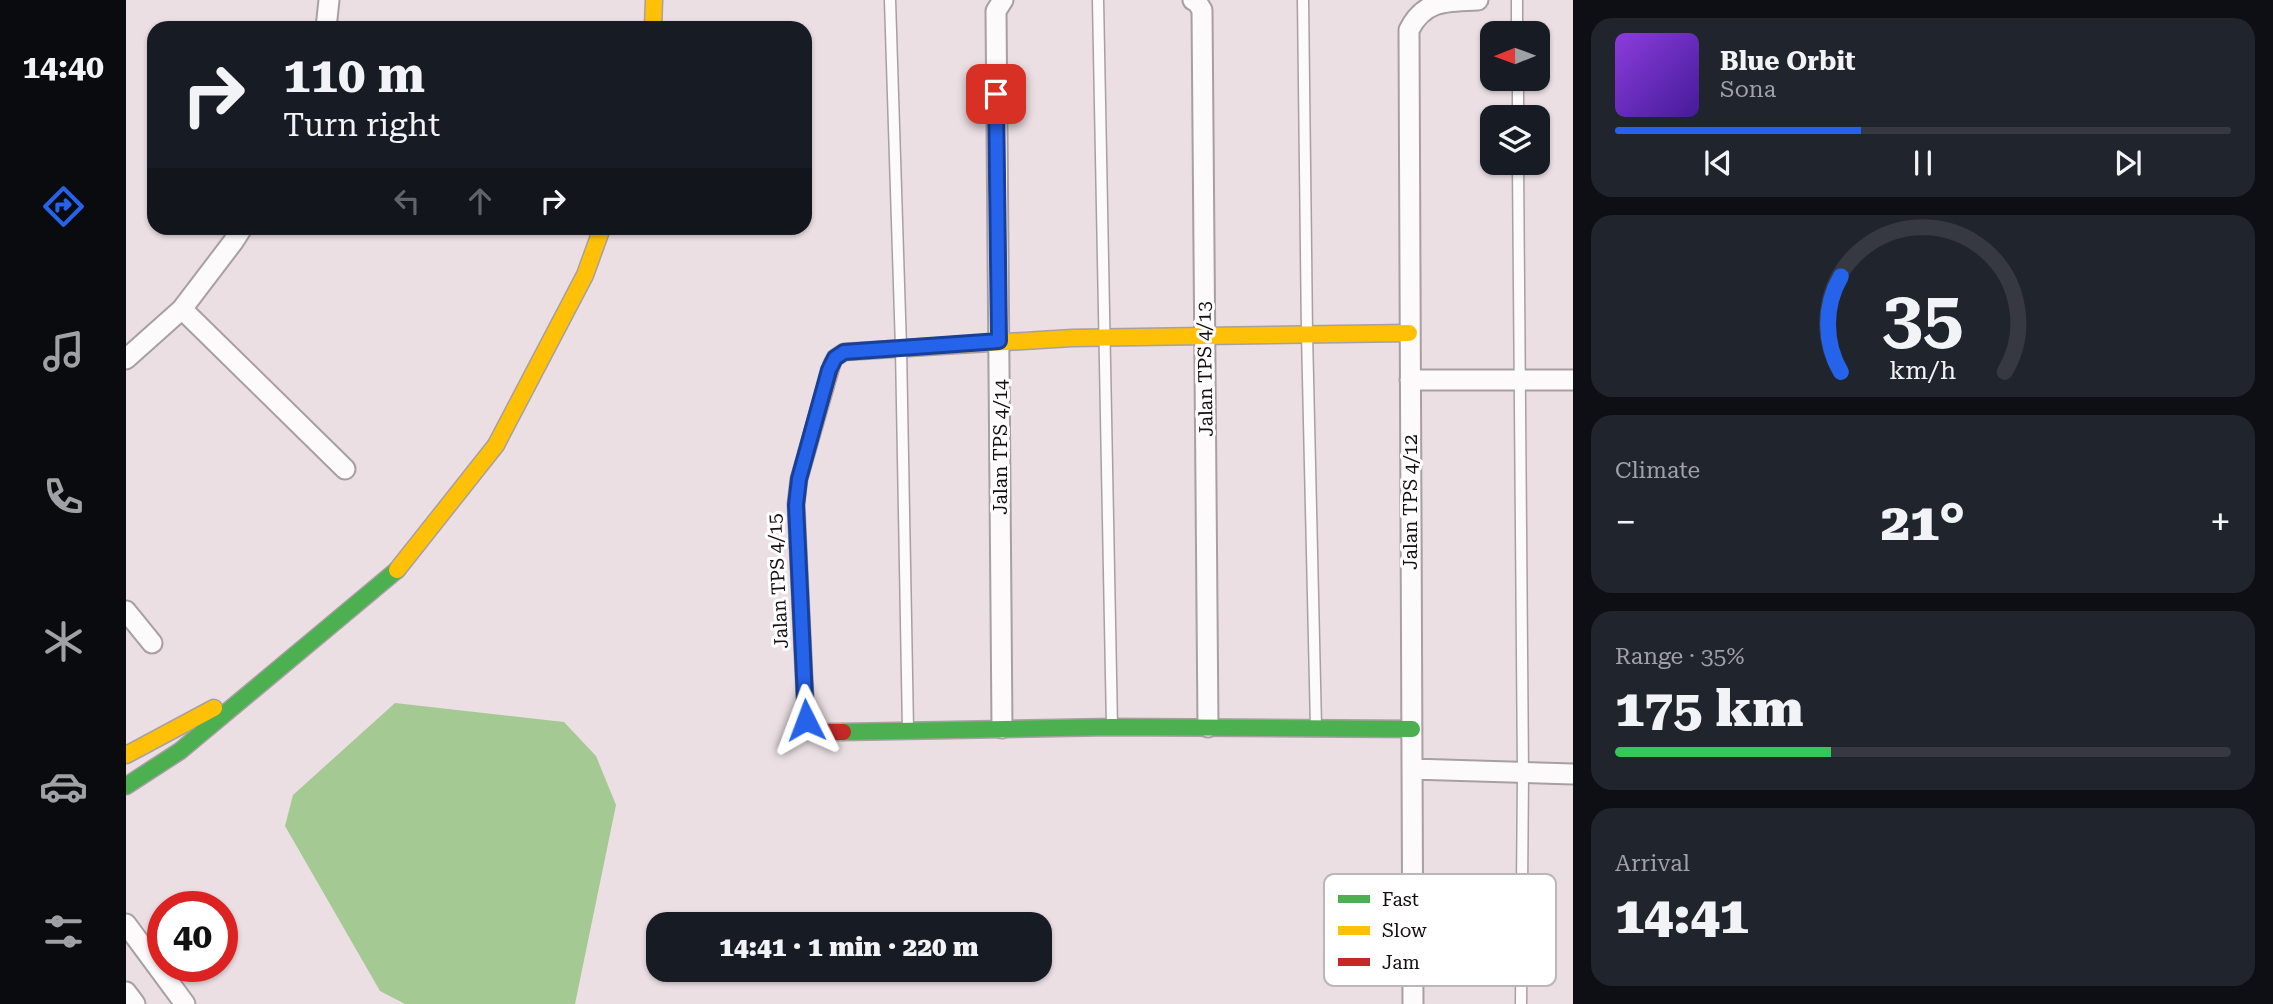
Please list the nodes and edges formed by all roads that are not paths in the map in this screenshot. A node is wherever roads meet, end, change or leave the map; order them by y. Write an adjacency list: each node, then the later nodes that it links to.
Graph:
1 (329, 0): 10 (street)
2 (654, 0): 11 (street)
3 (890, 0): 22 (lane)
4 (1003, 0): 21 (street, Jalan TPS 4/14)
5 (1098, 0): 20 (lane)
6 (1303, 0): 17 (lane)
7 (1478, 0): 18 (street, Jalan TPS 4/12)
8 (1517, 0): 12 (lane)
9 (1198, 5): 19 (street, Jalan TPS 4/13)
10 (327, 21)
11 (653, 21)
12 (1517, 21)
13 (1518, 175): 25 (lane)
14 (238, 235): 16 (street)
15 (599, 235): 30 (street)
16 (182, 309): 23 (street); 27 (street)
17 (1307, 334): 18 (street); 19 (street); 34 (lane)
18 (1409, 334): 24 (street, Jalan TPS 4/12)
19 (1204, 335): 20 (street); 32 (street, Jalan TPS 4/13)
20 (1104, 337): 21 (street); 31 (lane)
21 (999, 341): 22 (street); 33 (street, Jalan TPS 4/14)
22 (901, 348): 36 (lane); 36 (street, Jalan TPS 4/15)
23 (126, 359)
24 (1410, 380): 25 (street); 35 (street, Jalan TPS 4/12)
25 (1520, 380): 26 (street); 39 (lane)
26 (1573, 380)
27 (345, 469)
28 (126, 611): 29 (street)
29 (152, 643)
30 (254, 688): 37 (street); 41 (street)
31 (1112, 727): 32 (street); 33 (street)
32 (1208, 727): 34 (street)
33 (1002, 728): 36 (street)
34 (1316, 728): 35 (street)
35 (1412, 729): 38 (street, Jalan TPS 4/12)
36 (908, 730)
37 (126, 755)
38 (1412, 769): 39 (street); 42 (street, Jalan TPS 4/12)
39 (1523, 774): 40 (street); 43 (lane)
40 (1573, 774)
41 (126, 786)
42 (1412, 874)
43 (1522, 874)
44 (126, 924): 49 (street)
45 (1413, 986): 50 (street, Jalan TPS 4/12)
46 (1521, 986): 51 (lane)
47 (126, 992): 48 (street)
48 (135, 1004)
49 (185, 1004)
50 (1413, 1004)
51 (1521, 1004)

